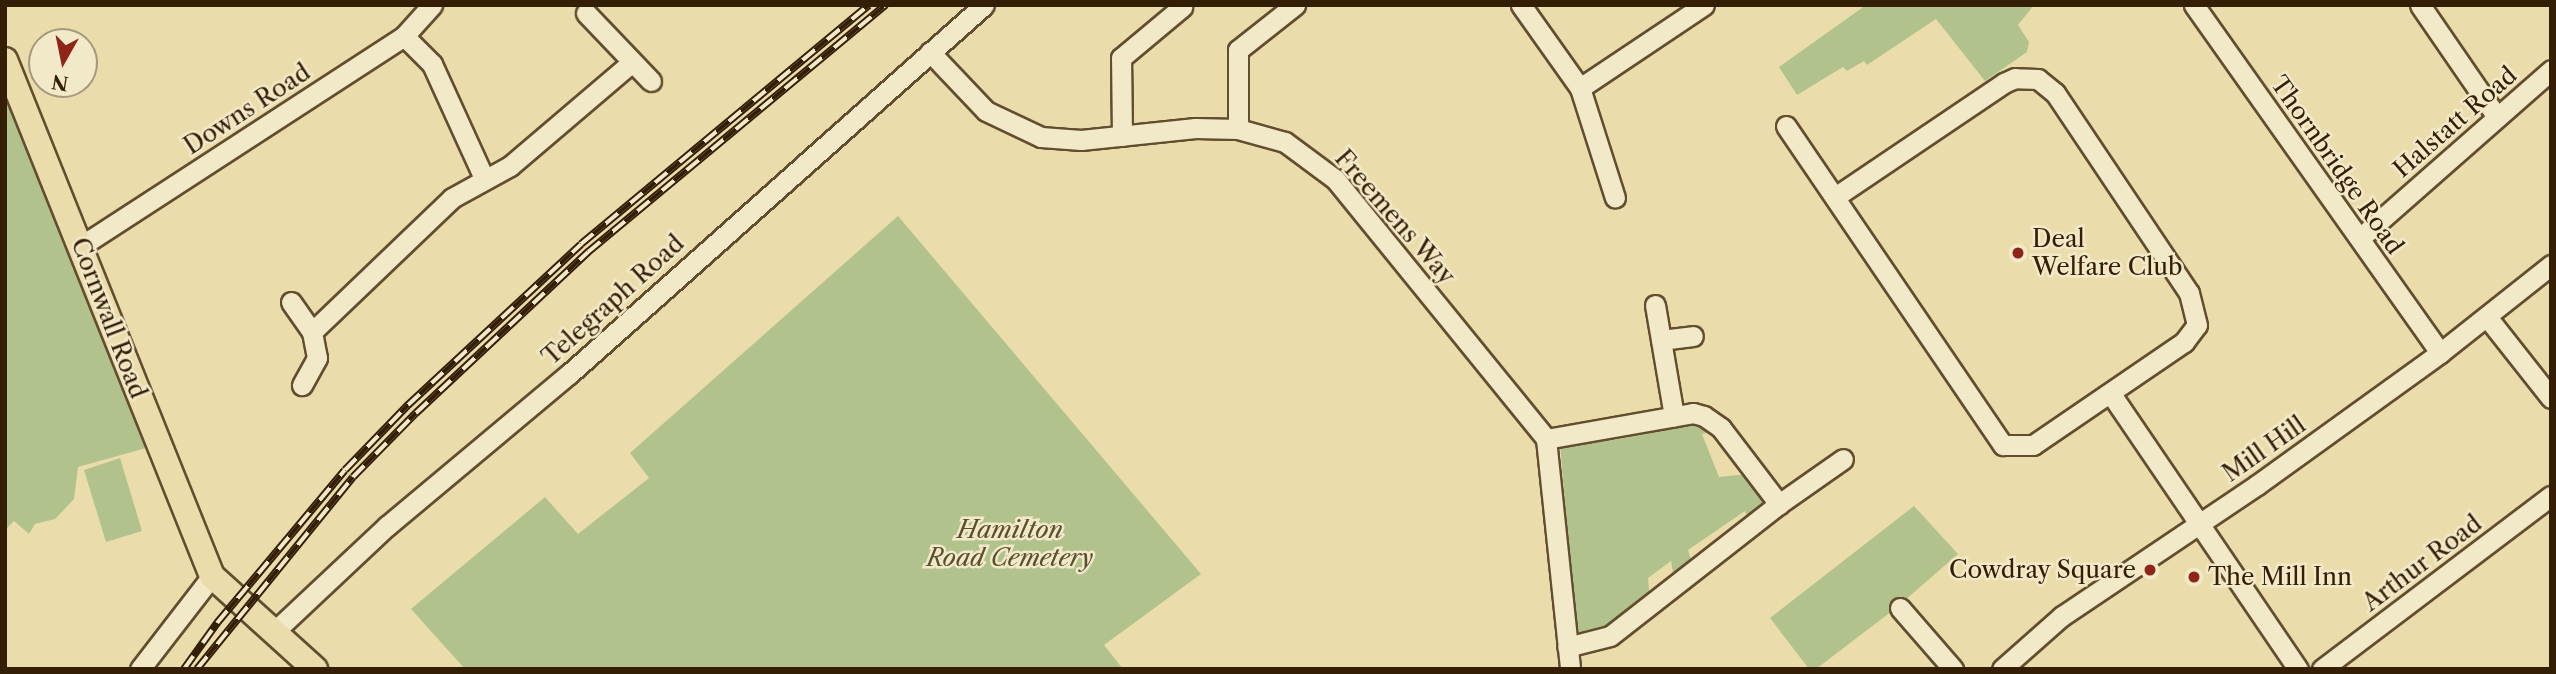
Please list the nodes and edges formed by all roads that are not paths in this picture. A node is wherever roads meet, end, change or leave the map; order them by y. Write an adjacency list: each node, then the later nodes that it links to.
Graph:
1 (984, 5): 11 (street, Telegraph Road)
2 (1295, 5): 19 (street)
3 (1521, 5): 16 (street)
4 (1704, 5): 16 (street)
5 (2194, 5): 24 (street, Thornbridge Road)
6 (2420, 5): 17 (street)
7 (431, 6): 10 (street, Downs Road)
8 (1182, 7): 20 (street)
9 (586, 13): 13 (street)
10 (404, 36): 21 (street); 25 (street, Downs Road)
11 (930, 52): 20 (street, Freemens Way); 45 (street, Telegraph Road)
12 (5, 61): 25 (main road, Cornwall Road)
13 (632, 62): 15 (street); 21 (street)
14 (2551, 70): 17 (street, Halstatt Road)
15 (651, 81)
16 (1580, 88): 23 (street)
17 (2497, 117): 24 (street, Halstatt Road)
18 (1786, 126): 22 (street)
19 (1238, 129): 20 (street, Freemens Way); 38 (street, Freemens Way)
20 (1122, 136)
21 (484, 178): 30 (street)
22 (1835, 197): 35 (street); 35 (street)
23 (1615, 198)
24 (2360, 238): 33 (street, Thornbridge Road)
25 (81, 246): 43 (main road, Cornwall Road)
26 (2551, 265): 29 (street, Mill Hill)
27 (291, 302): 30 (street)
28 (1655, 304): 32 (street)
29 (2487, 317): 33 (street, Mill Hill); 36 (street)
30 (312, 332): 34 (street)
31 (1693, 336): 32 (street)
32 (1661, 340): 37 (street)
33 (2440, 353): 42 (street, Mill Hill)
34 (302, 385)
35 (2111, 394): 42 (street)
36 (2551, 398)
37 (1674, 416): 38 (street); 41 (street)
38 (1546, 439): 46 (street)
39 (1843, 459): 41 (street)
40 (2551, 496): 53 (street, Arthur Road)
41 (1779, 505): 46 (street)
42 (2199, 523): 51 (street, Mill Hill); 52 (street)
43 (212, 576): 45 (main road); 47 (street)
44 (1900, 608): 50 (street)
45 (275, 631): 48 (main road)
46 (1567, 647): 49 (street)
47 (140, 669)
48 (315, 669)
49 (1570, 669)
50 (1953, 669)
51 (2002, 669)
52 (2298, 669)
53 (2322, 669)

